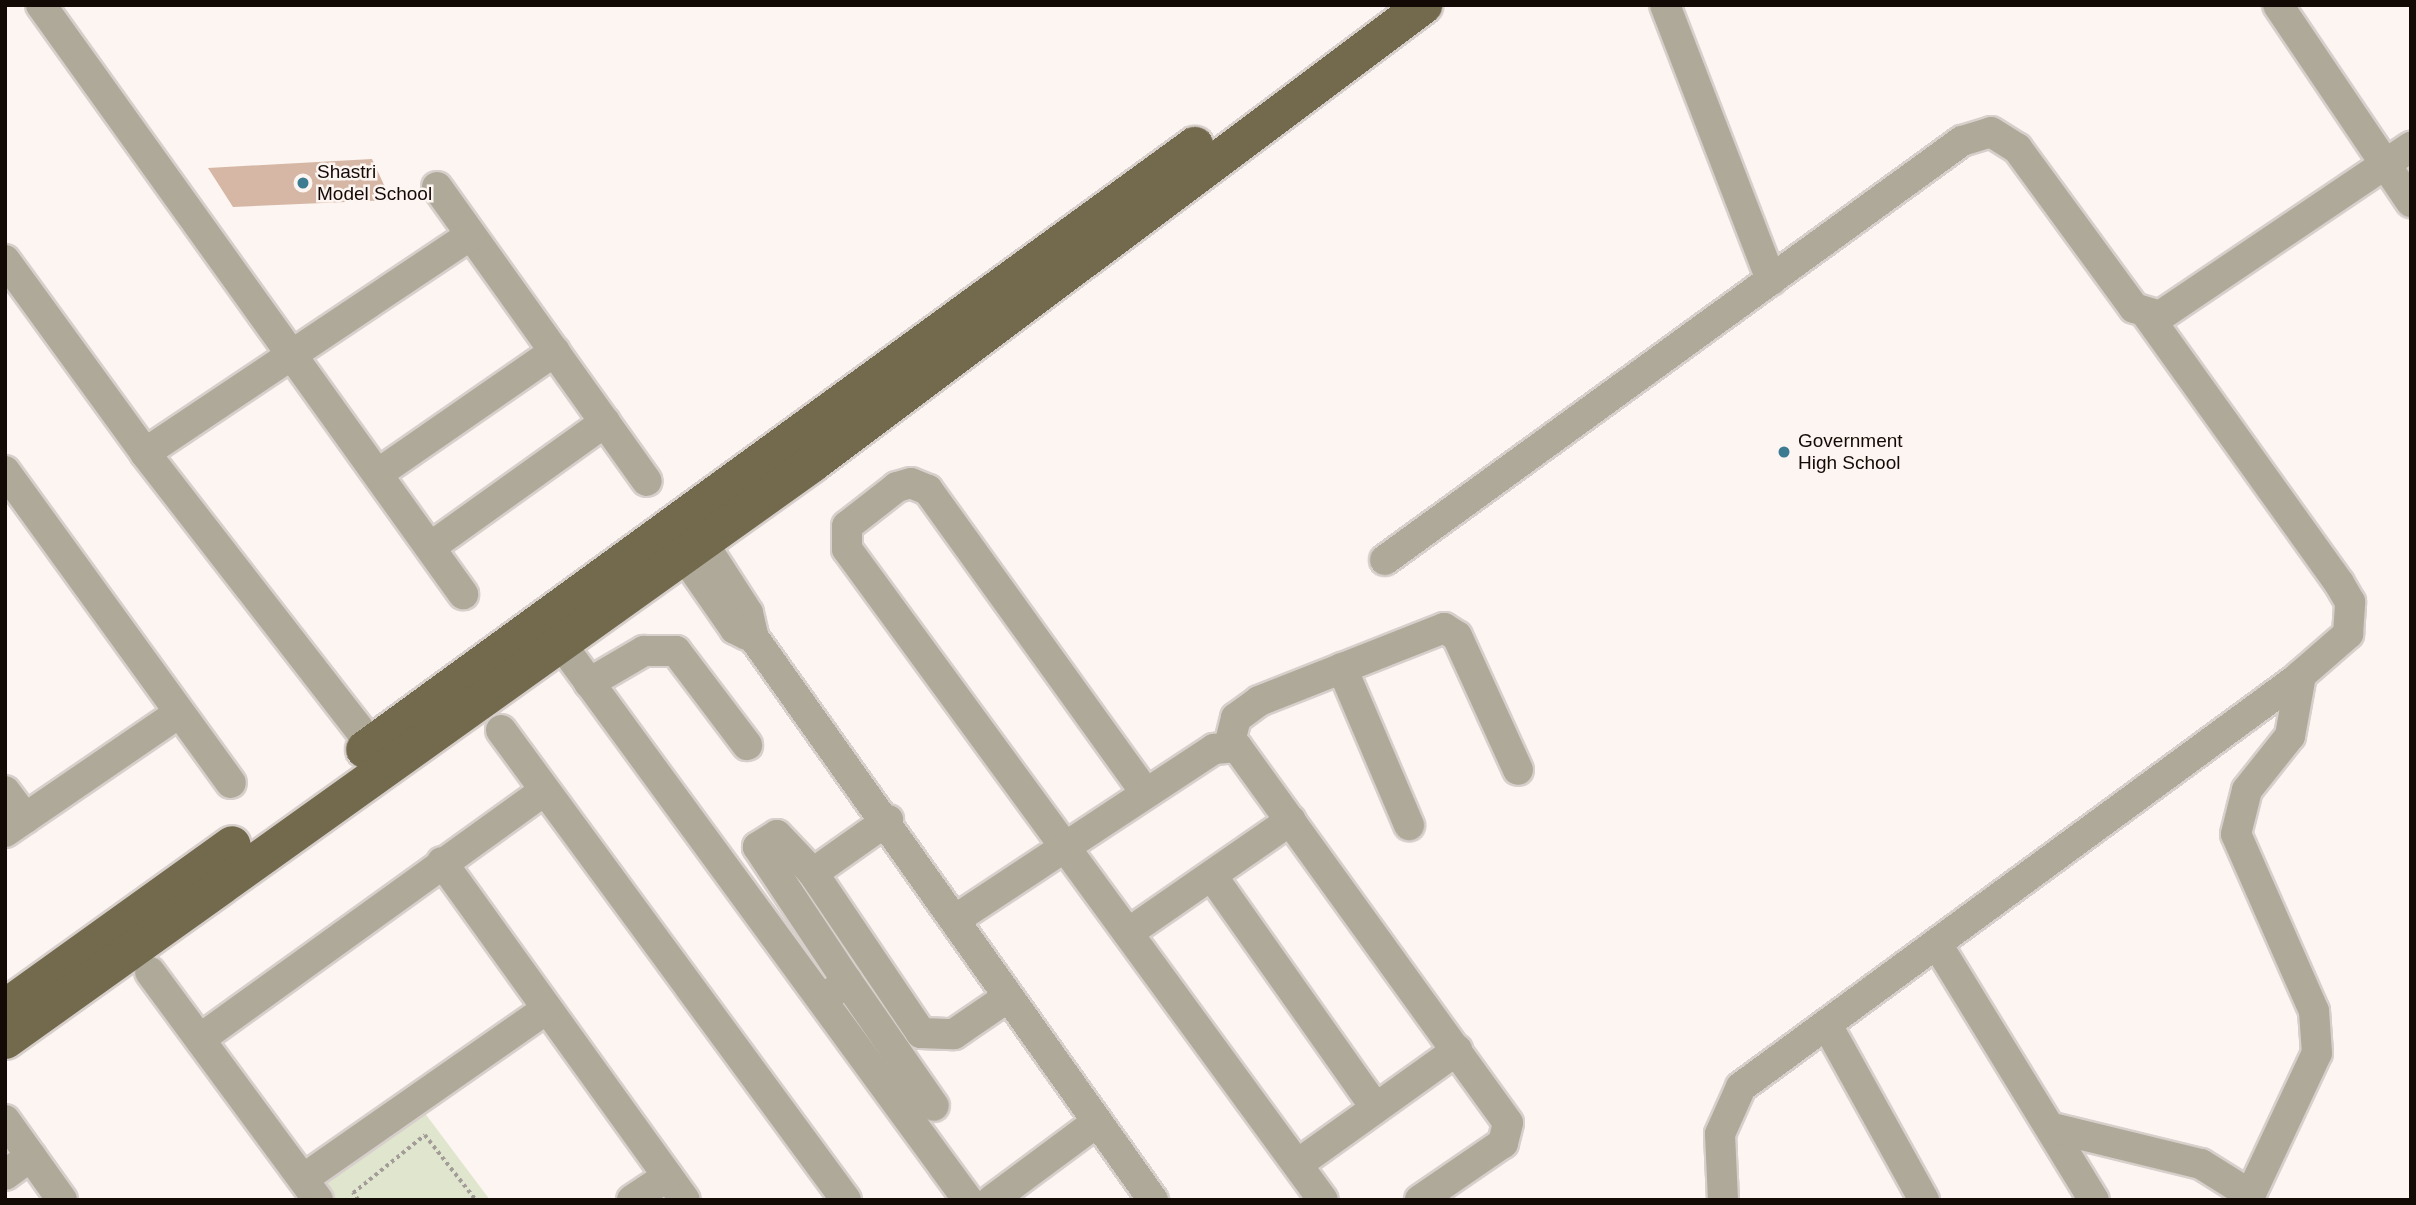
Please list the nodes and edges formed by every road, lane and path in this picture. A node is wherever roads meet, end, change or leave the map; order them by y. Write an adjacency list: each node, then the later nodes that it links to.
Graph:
1 (41, 5): 14 (street)
2 (1387, 5): 21 (main road)
3 (1423, 5): 21 (main road)
4 (1665, 5): 12 (street)
5 (2278, 5): 7 (street)
6 (2411, 147): 7 (street)
7 (2385, 164): 9 (street); 13 (street)
8 (437, 187): 10 (street)
9 (2411, 202)
10 (471, 234): 14 (street); 15 (street)
11 (5, 260): 17 (street)
12 (1771, 280): 13 (street); 23 (street)
13 (2147, 315): 27 (street)
14 (293, 350): 17 (street); 19 (street)
15 (555, 351): 16 (street); 19 (street)
16 (606, 422): 20 (street); 22 (street)
17 (145, 453): 33 (street)
18 (5, 471): 29 (street)
19 (379, 473): 22 (street)
20 (648, 481)
21 (684, 535): 25 (main road); 33 (main road); 39 (street)
22 (432, 546): 24 (street)
23 (1385, 560)
24 (463, 594)
25 (559, 641): 28 (street); 33 (main road)
26 (1342, 668): 32 (street); 34 (street); 42 (street)
27 (2301, 675): 49 (street); 70 (street)
28 (589, 683): 31 (street); 53 (street)
29 (178, 713): 35 (street); 41 (street)
30 (501, 730): 37 (street)
31 (747, 745)
32 (1229, 746): 38 (street); 40 (street)
33 (379, 754): 54 (main road); 58 (main road)
34 (1518, 770)
35 (231, 783)
36 (5, 791): 41 (street)
37 (543, 792): 44 (street); 76 (street)
38 (1145, 792): 43 (street); 43 (street)
39 (888, 820): 45 (street); 47 (street)
40 (1291, 820): 46 (street); 59 (street)
41 (15, 825)
42 (1409, 825)
43 (1064, 848): 47 (street); 48 (street)
44 (442, 862): 55 (street); 57 (street)
45 (813, 873): 51 (street); 52 (street)
46 (1212, 876): 48 (street); 61 (street)
47 (956, 919): 52 (street)
48 (1128, 933): 66 (street)
49 (1937, 944): 56 (street); 64 (street)
50 (150, 972): 57 (street)
51 (847, 981): 53 (street); 60 (street)
52 (1008, 996): 63 (street)
53 (819, 1003): 77 (street)
54 (5, 1007)
55 (547, 1009): 68 (street); 69 (street)
56 (1827, 1025): 82 (street); 83 (street)
57 (200, 1039): 69 (street)
58 (5, 1040)
59 (1457, 1050): 61 (street); 81 (street)
60 (934, 1106)
61 (1374, 1106): 66 (street)
62 (5, 1121): 65 (street)
63 (1097, 1122): 78 (street); 79 (street)
64 (2053, 1128): 70 (street); 84 (street)
65 (31, 1156): 67 (street); 71 (street)
66 (1298, 1164): 80 (street)
67 (5, 1175)
68 (668, 1176): 74 (street); 75 (street)
69 (310, 1189)
70 (2248, 1197)
71 (62, 1200)
72 (358, 1200): 73 (path)
73 (476, 1200)
74 (632, 1200)
75 (685, 1200)
76 (846, 1200)
77 (968, 1200)
78 (992, 1200)
79 (1153, 1200)
80 (1323, 1200)
81 (1420, 1200)
82 (1723, 1200)
83 (1924, 1200)
84 (2094, 1200)

